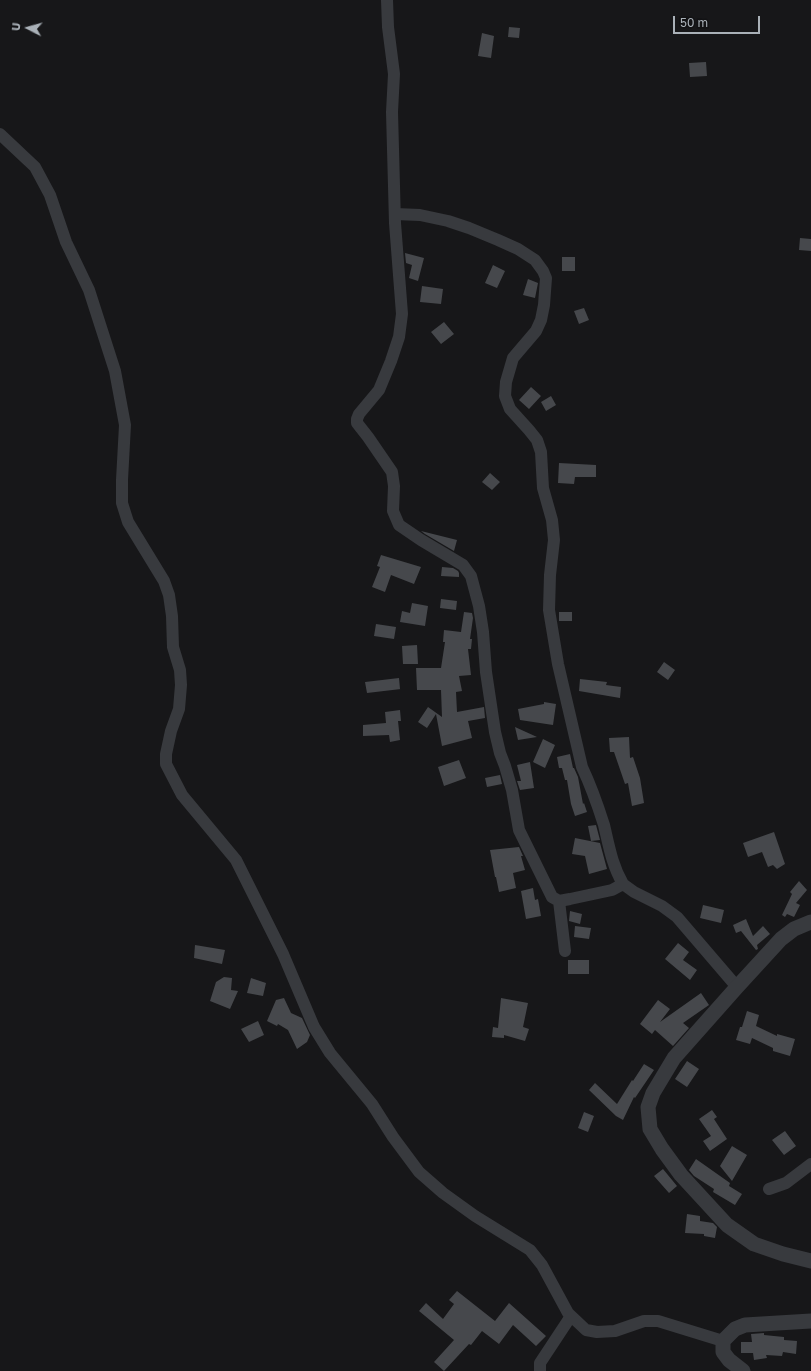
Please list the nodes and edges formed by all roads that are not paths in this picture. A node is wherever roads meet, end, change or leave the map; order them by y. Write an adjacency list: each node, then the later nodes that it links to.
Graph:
1 (387, 0): 3 (street)
2 (0, 134): 12 (street)
3 (395, 214): 4 (street); 5 (street)
4 (623, 884): 5 (street); 8 (street)
5 (559, 901): 7 (street)
6 (811, 922): 8 (street)
7 (565, 952)
8 (736, 987): 11 (street)
9 (811, 1164): 10 (street)
10 (769, 1189)
11 (811, 1261)
12 (571, 1316): 14 (street); 15 (street)
13 (811, 1321): 14 (street)
14 (723, 1341): 16 (street)
15 (540, 1371)
16 (743, 1371)

